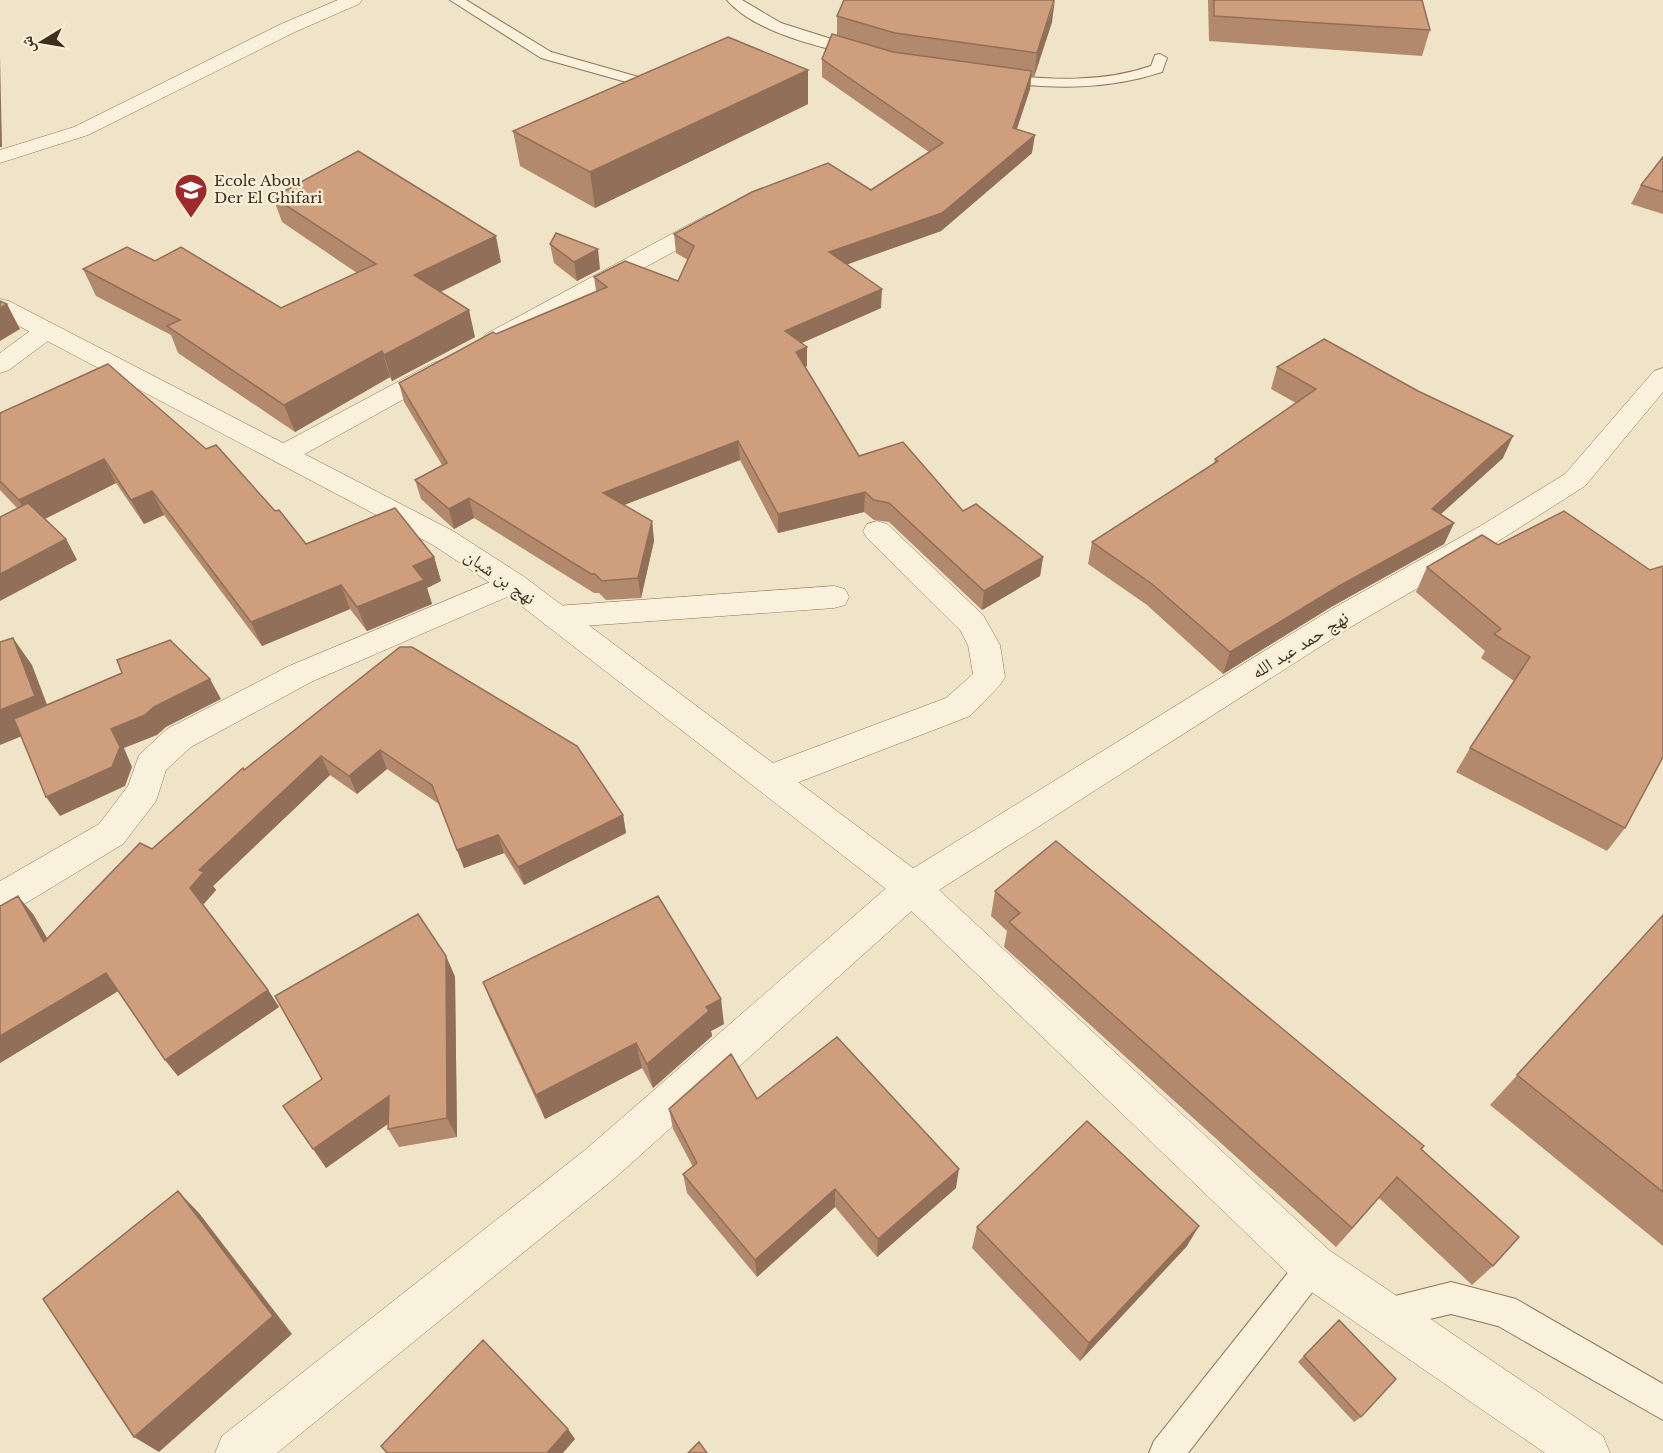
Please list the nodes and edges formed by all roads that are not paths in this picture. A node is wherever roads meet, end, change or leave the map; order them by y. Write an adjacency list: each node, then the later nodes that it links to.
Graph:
1 (353, 0): 8 (street)
2 (457, 0): 7 (lane)
3 (734, 0): 4 (lane)
4 (871, 56)
5 (1160, 58): 6 (lane)
6 (987, 76)
7 (637, 81)
8 (39, 146): 9 (street); 10 (street)
9 (0, 157)
10 (0, 166)
11 (734, 210): 16 (street)
12 (0, 306): 13 (street, نهج بن شبان)
13 (47, 330): 14 (street); 16 (street, نهج بن شبان)
14 (0, 365)
15 (1663, 376): 22 (street, نهج حمد عبد الله)
16 (284, 454): 18 (street, نهج بن شبان)
17 (877, 531): 21 (street)
18 (512, 583): 20 (street, نهج بن شبان); 23 (street)
19 (834, 597): 20 (street)
20 (556, 617): 21 (street, نهج بن شبان)
21 (769, 779): 22 (street, نهج بن شبان)
22 (912, 888): 24 (street, نهج بن شبان); 27 (street, نهج حمد عبد الله)
23 (0, 900)
24 (1313, 1266): 25 (street, نهج بن شبان); 28 (lane)
25 (1383, 1314): 26 (lane); 29 (street, نهج بن شبان)
26 (1663, 1403)
27 (239, 1453)
28 (1166, 1453)
29 (1586, 1453)

